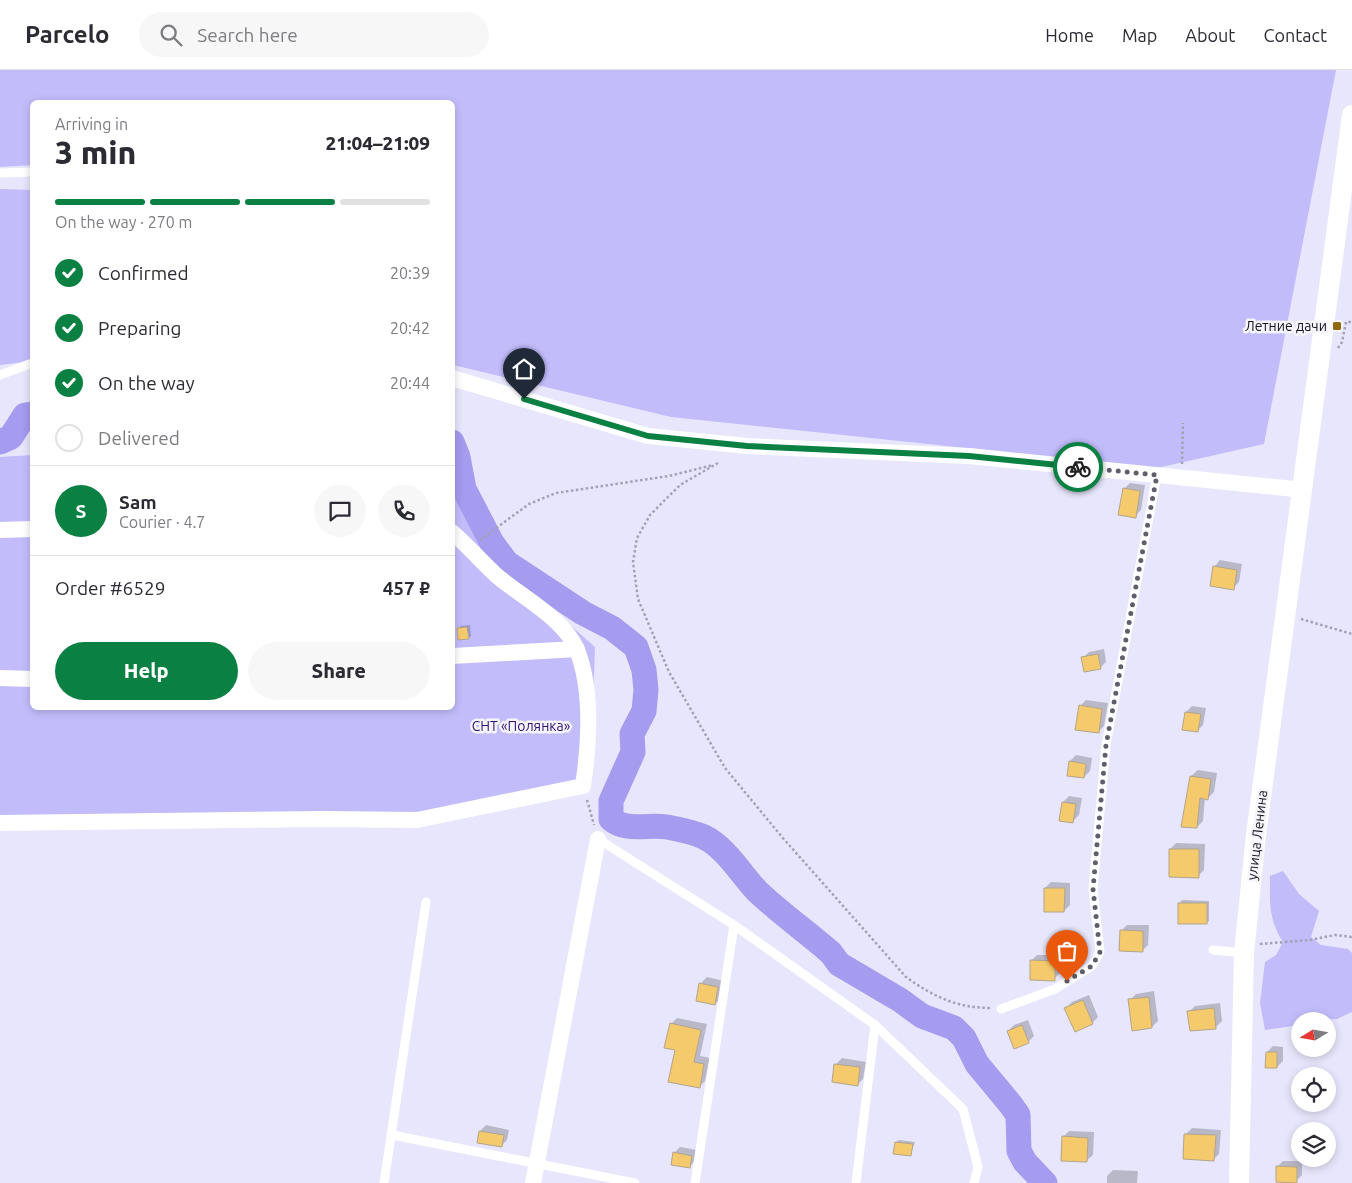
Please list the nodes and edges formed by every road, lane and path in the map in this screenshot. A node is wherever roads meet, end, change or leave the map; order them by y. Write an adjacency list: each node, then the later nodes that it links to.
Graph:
1 (1352, 115): 14 (street, улица Ленина)
2 (30, 172): 3 (lane)
3 (0, 173)
4 (1346, 322): 5 (path)
5 (1352, 322)
6 (30, 363): 7 (lane)
7 (0, 375)
8 (455, 379): 12 (street)
9 (1183, 423): 13 (path)
10 (726, 460): 11 (path)
11 (718, 463): 18 (path); 33 (path)
12 (1157, 475): 13 (street); 33 (lane)
13 (1181, 478): 14 (street)
14 (1304, 490): 19 (street, улица Ленина)
15 (30, 529): 16 (street)
16 (0, 530)
17 (455, 535): 21 (street)
18 (483, 537)
19 (1285, 616): 20 (path); 32 (street, улица Ленина)
20 (1352, 634)
21 (576, 649): 22 (street); 25 (street)
22 (455, 656)
23 (0, 678): 24 (street)
24 (30, 679)
25 (583, 786): 26 (street); 27 (path)
26 (0, 823)
27 (598, 839): 29 (lane); 36 (street)
28 (426, 902): 35 (lane)
29 (734, 925): 34 (lane); 40 (lane)
30 (1352, 937): 32 (path)
31 (1213, 950): 32 (lane)
32 (1244, 951): 43 (street, улица Ленина)
33 (1001, 1009)
34 (875, 1025): 41 (lane); 42 (lane)
35 (392, 1135): 36 (lane); 37 (lane)
36 (536, 1163): 38 (street); 39 (lane)
37 (384, 1183)
38 (533, 1183)
39 (635, 1183)
40 (695, 1183)
41 (856, 1183)
42 (974, 1183)
43 (1239, 1183)

